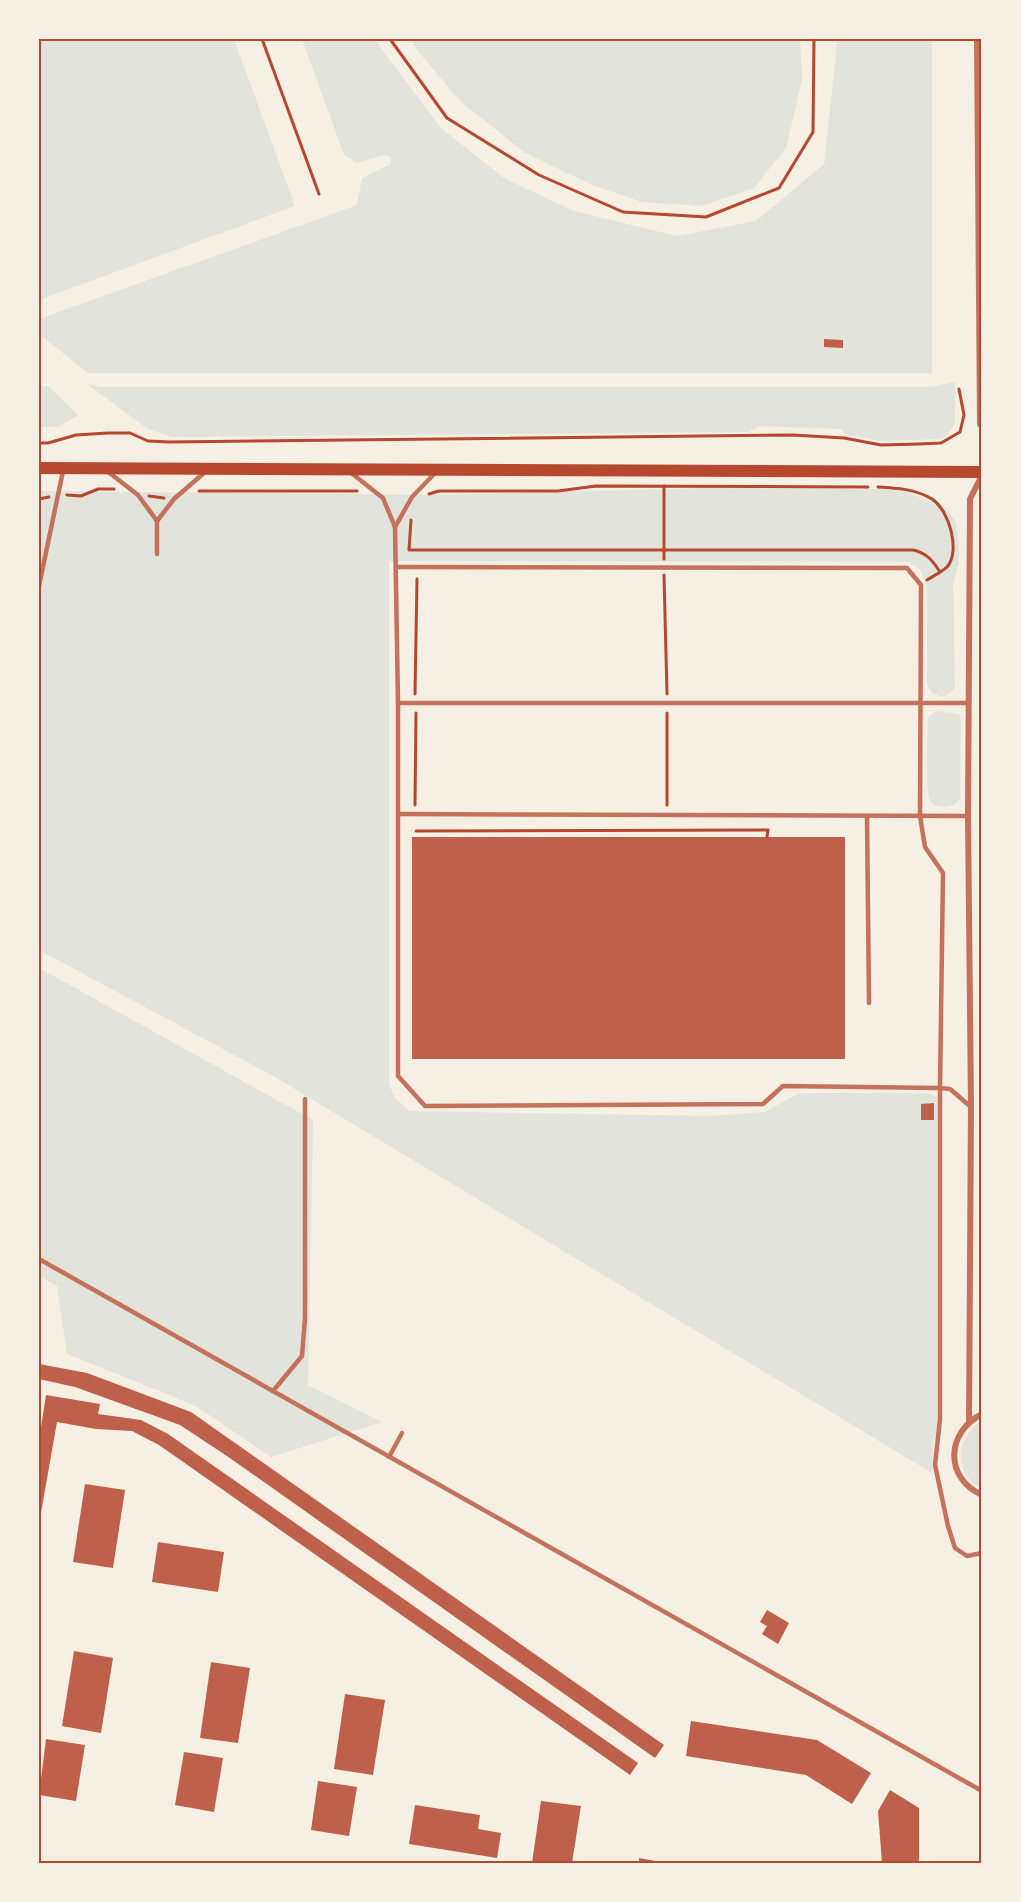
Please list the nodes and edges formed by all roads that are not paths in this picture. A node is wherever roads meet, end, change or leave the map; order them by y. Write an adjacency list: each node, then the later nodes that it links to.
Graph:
1 (979, 39): 2 (street)
2 (982, 424)
3 (39, 468): 4 (main road)
4 (64, 468): 5 (main road); 14 (lane)
5 (105, 469): 6 (main road); 10 (lane)
6 (208, 469): 7 (main road); 10 (lane)
7 (348, 470): 8 (main road); 11 (lane)
8 (438, 470): 9 (main road); 11 (lane)
9 (982, 473): 17 (street)
10 (157, 521): 12 (lane)
11 (395, 527): 13 (lane)
12 (157, 554)
13 (397, 567): 15 (lane); 16 (lane)
14 (39, 586)
15 (398, 703): 16 (lane); 18 (lane)
16 (920, 703): 17 (lane); 20 (lane)
17 (969, 703): 21 (street)
18 (399, 814): 19 (lane); 23 (lane)
19 (867, 816): 20 (lane); 22 (lane)
20 (920, 816): 21 (lane); 23 (lane)
21 (968, 816): 25 (street)
22 (869, 1003)
23 (940, 1088): 25 (lane); 33 (lane)
24 (305, 1099): 27 (lane)
25 (971, 1107): 29 (street)
26 (39, 1259): 27 (lane)
27 (273, 1391): 31 (lane)
28 (982, 1414): 29 (street)
29 (969, 1422): 32 (street)
30 (402, 1433): 31 (lane)
31 (389, 1457): 34 (lane)
32 (982, 1495)
33 (982, 1554)
34 (982, 1791)

